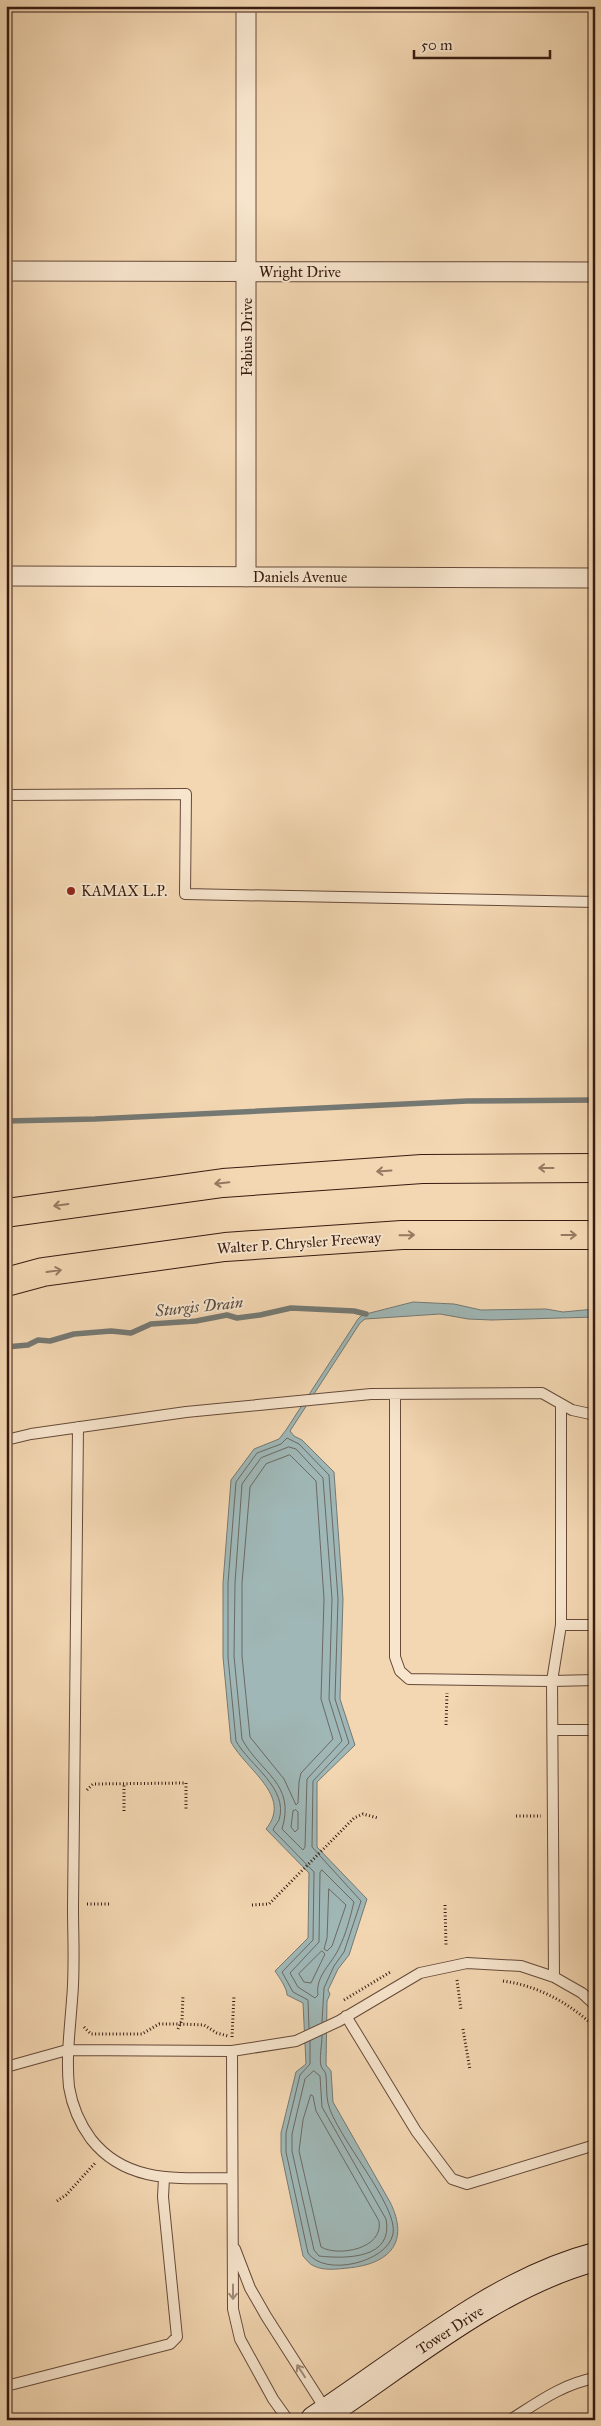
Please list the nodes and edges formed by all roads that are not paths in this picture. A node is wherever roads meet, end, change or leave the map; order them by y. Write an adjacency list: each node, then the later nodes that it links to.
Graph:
1 (246, 6): 3 (street, Fabius Drive)
2 (6, 271): 3 (street, Wright Drive)
3 (247, 272): 4 (street, Wright Drive); 6 (street, Fabius Drive)
4 (595, 272)
5 (6, 576): 6 (street, Daniels Avenue)
6 (246, 577): 7 (street, Daniels Avenue)
7 (595, 578)
8 (6, 795): 9 (lane)
9 (595, 902)
10 (595, 1168): 11 (highway, one-way to 11)
11 (6, 1213)
12 (595, 1235): 13 (highway, Walter P. Chrysler Freeway, one-way to 12)
13 (6, 1282)
14 (396, 1394): 15 (lane); 17 (lane); 22 (lane)
15 (562, 1404): 16 (lane); 19 (lane)
16 (595, 1415)
17 (78, 1428): 18 (lane); 28 (lane)
18 (6, 1440)
19 (561, 1625): 20 (lane); 22 (lane)
20 (595, 1625)
21 (595, 1680): 22 (lane)
22 (552, 1681): 23 (lane)
23 (552, 1730): 24 (lane); 25 (lane)
24 (595, 1730)
25 (554, 1977): 26 (lane); 27 (lane)
26 (595, 2005)
27 (342, 2018): 29 (lane); 31 (lane)
28 (68, 2050): 29 (lane); 30 (lane); 32 (lane)
29 (232, 2051): 33 (lane)
30 (6, 2067)
31 (595, 2145)
32 (164, 2178): 33 (lane); 37 (lane)
33 (232, 2178): 34 (lane)
34 (233, 2243): 38 (lane, one-way to 34); 39 (lane, one-way to 39)
35 (595, 2257): 38 (street, Tower Drive)
36 (595, 2378): 40 (lane)
37 (6, 2386)
38 (321, 2416)
39 (288, 2420)
40 (510, 2420)

